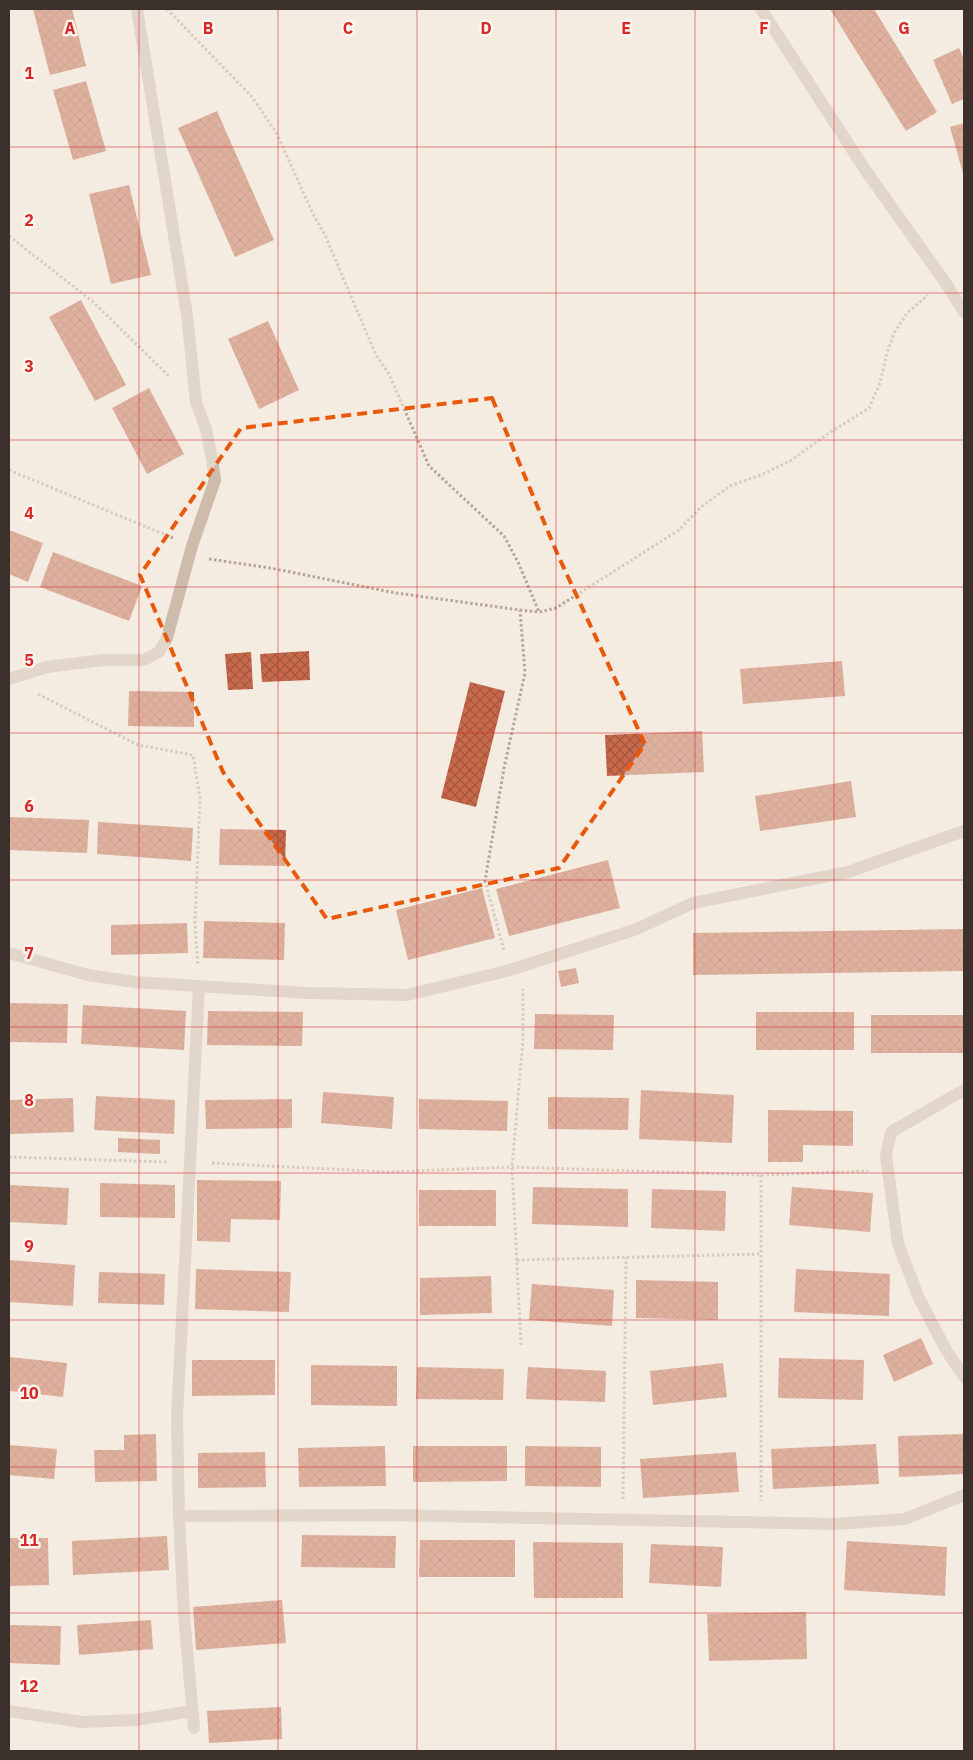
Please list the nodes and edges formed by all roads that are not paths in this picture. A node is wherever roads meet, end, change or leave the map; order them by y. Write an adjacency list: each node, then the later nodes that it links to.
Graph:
1 (137, 9): 4 (street)
2 (761, 9): 3 (street)
3 (964, 312)
4 (9, 679)
5 (964, 831): 7 (street)
6 (9, 953): 7 (street)
7 (199, 986): 11 (street)
8 (964, 1090): 9 (street)
9 (964, 1376)
10 (964, 1495): 11 (street)
11 (179, 1516): 13 (street)
12 (9, 1711): 13 (street)
13 (192, 1711): 14 (street)
14 (194, 1728)

